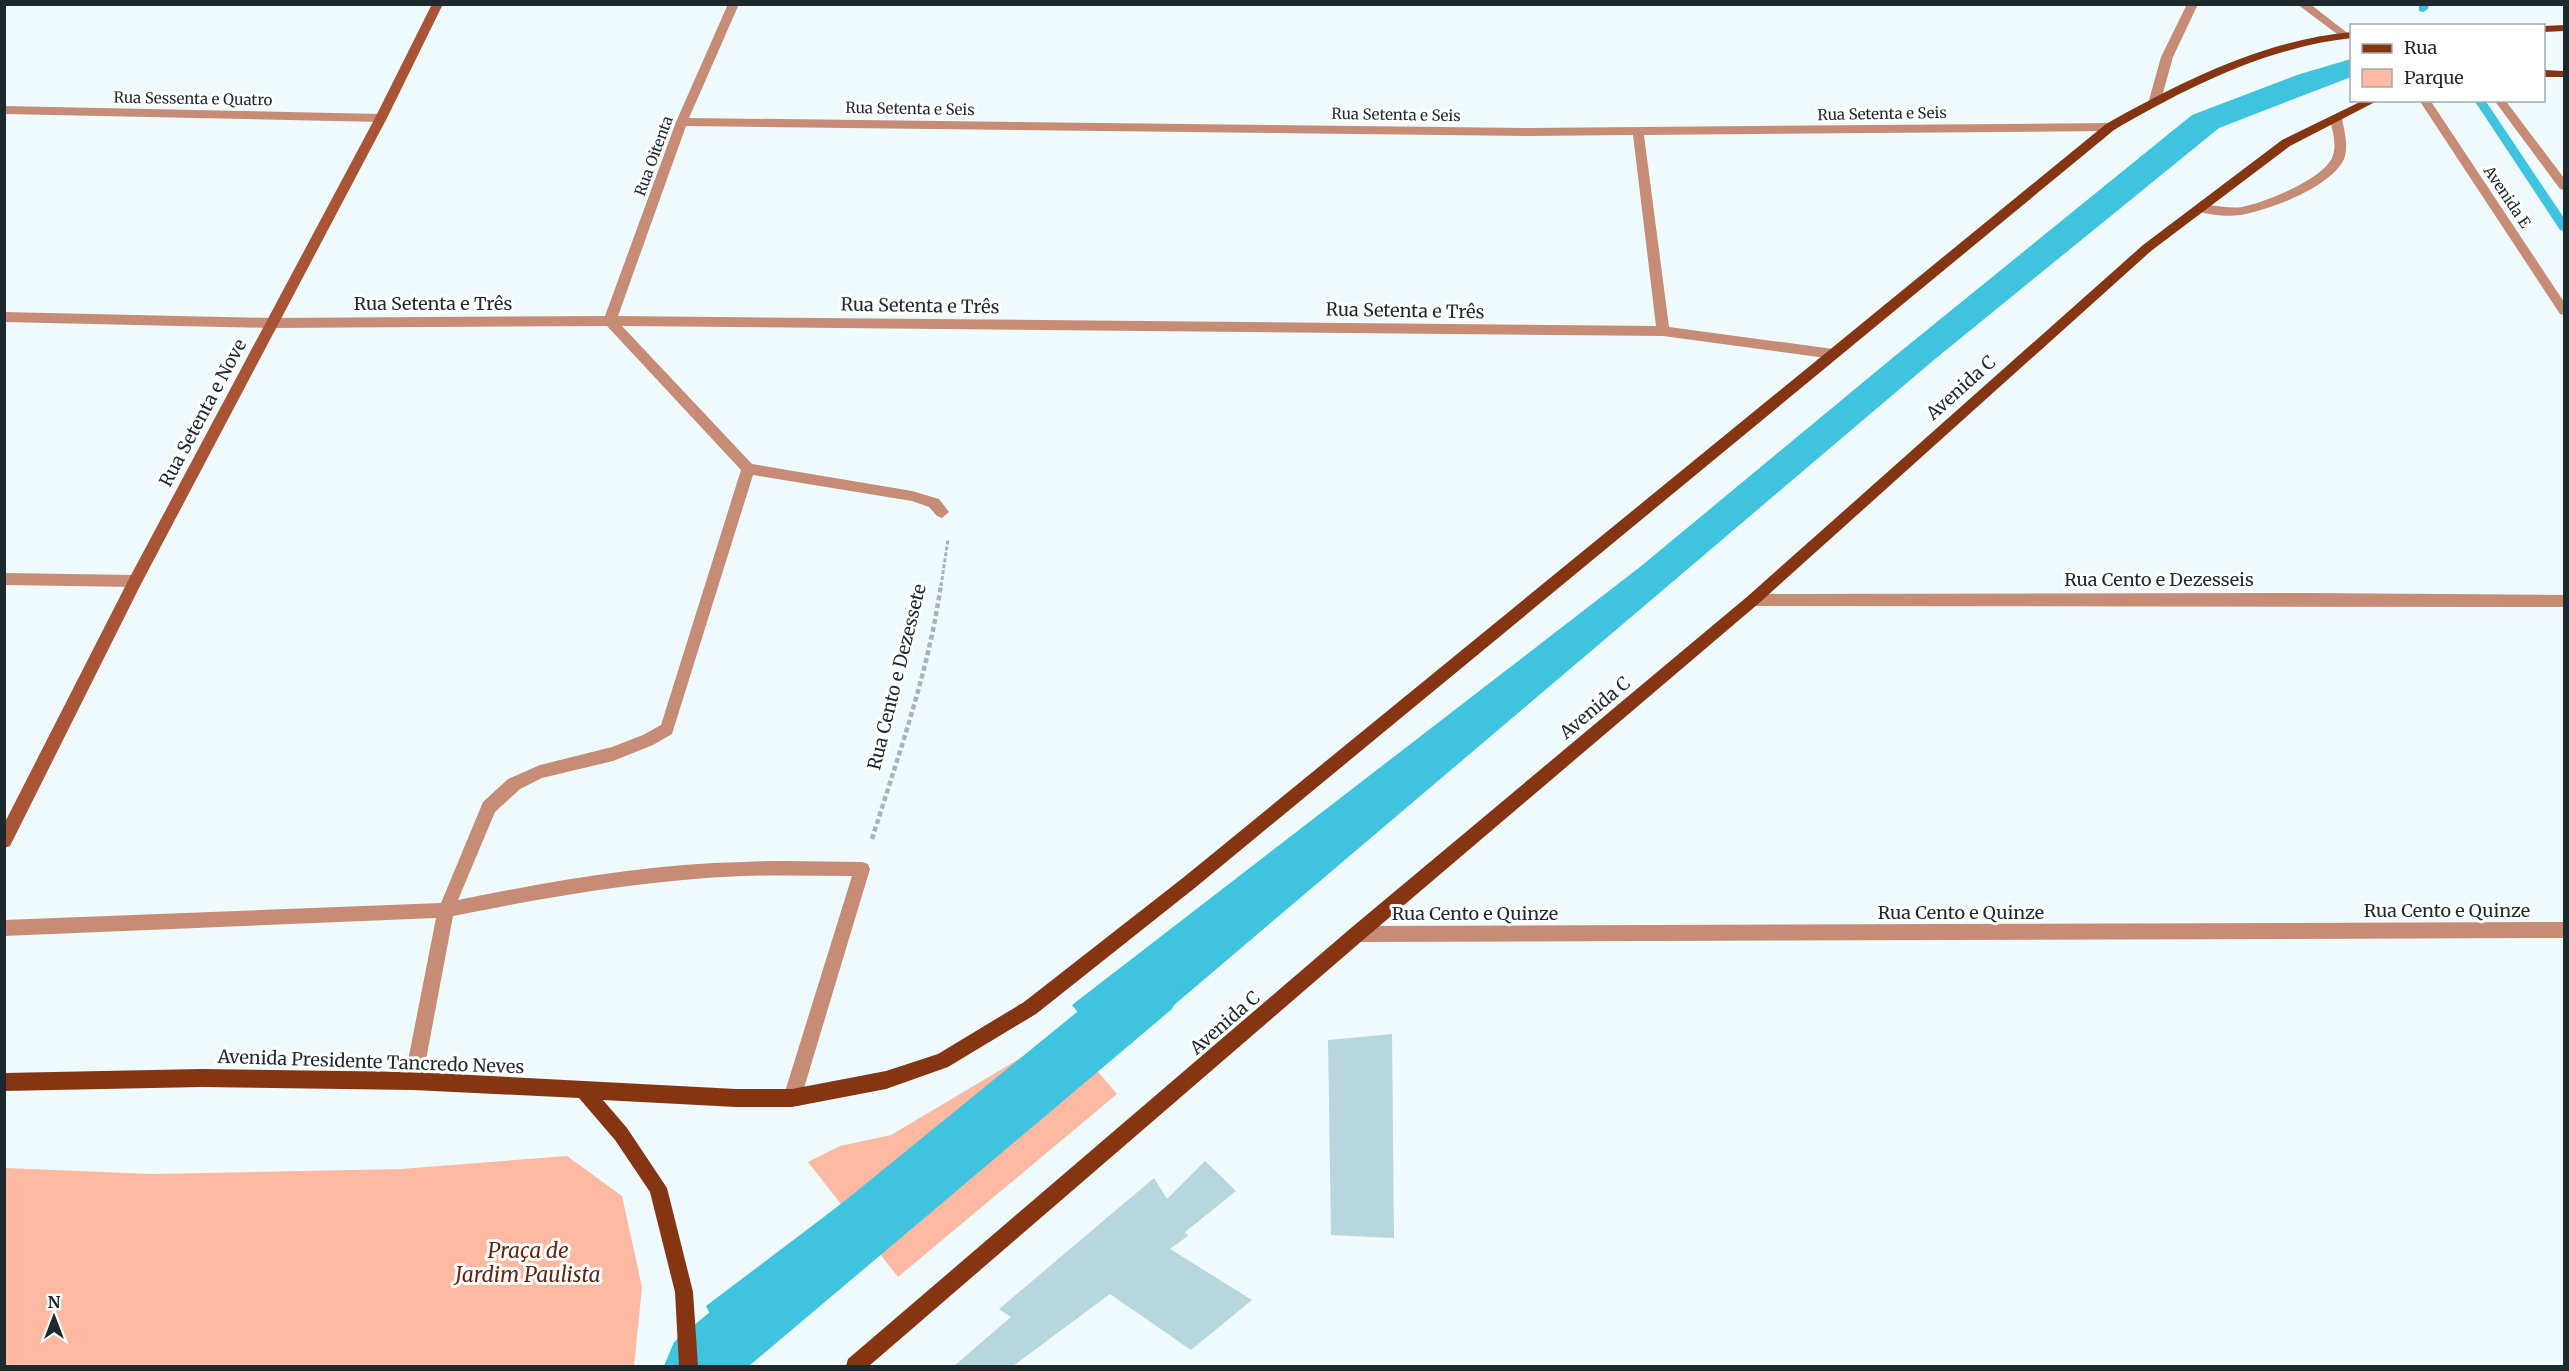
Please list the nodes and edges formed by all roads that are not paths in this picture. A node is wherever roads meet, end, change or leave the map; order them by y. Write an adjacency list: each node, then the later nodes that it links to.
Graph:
1 (438, 4): 15 (street, Rua Setenta e Nove)
2 (734, 4): 17 (street, Rua Oitenta)
3 (2193, 4): 10 (street)
4 (2302, 4): 7 (street)
5 (2565, 28): 6 (main road)
6 (2545, 29)
7 (2348, 35): 10 (main road)
8 (2545, 74): 9 (main road)
9 (2565, 74)
10 (2155, 100): 18 (main road)
11 (2370, 102): 16 (main road, Avenida C)
12 (2425, 102): 22 (street, Avenida E)
13 (2501, 102): 20 (street)
14 (4, 110): 15 (street, Rua Sessenta e Quatro)
15 (381, 118): 25 (street, Rua Setenta e Nove)
16 (2336, 118): 21 (main road, Avenida C); 21 (street)
17 (682, 122): 19 (street, Rua Setenta e Seis); 24 (street, Rua Oitenta)
18 (2110, 127): 19 (street, Rua Setenta e Seis); 27 (main road)
19 (1638, 132): 26 (street)
20 (2565, 186)
21 (2200, 208): 32 (main road, Avenida C)
22 (2565, 311)
23 (4, 317): 25 (street, Rua Setenta e Três)
24 (610, 321): 25 (street, Rua Setenta e Três); 26 (street, Rua Setenta e Três); 28 (street)
25 (271, 323): 31 (street, Rua Setenta e Nove)
26 (1664, 331): 27 (street, Rua Setenta e Três)
27 (1833, 354): 42 (main road)
28 (748, 469): 29 (street); 35 (street)
29 (942, 512)
30 (4, 579): 31 (street)
31 (135, 581): 34 (street, Rua Setenta e Nove)
32 (1753, 600): 33 (street, Rua Cento e Dezesseis); 38 (main road, Avenida C)
33 (2565, 601)
34 (4, 841)
35 (446, 910): 36 (street); 39 (street); 42 (street)
36 (4, 928)
37 (2565, 930): 38 (street, Rua Cento e Quinze)
38 (1357, 934): 44 (main road, Avenida C)
39 (413, 1081): 40 (main road, Avenida Presidente Tancredo Neves); 41 (main road, Avenida Presidente Tancredo Neves)
40 (4, 1082)
41 (583, 1090): 42 (main road, Avenida Presidente Tancredo Neves); 43 (main road)
42 (792, 1098)
43 (689, 1366)
44 (855, 1366)

